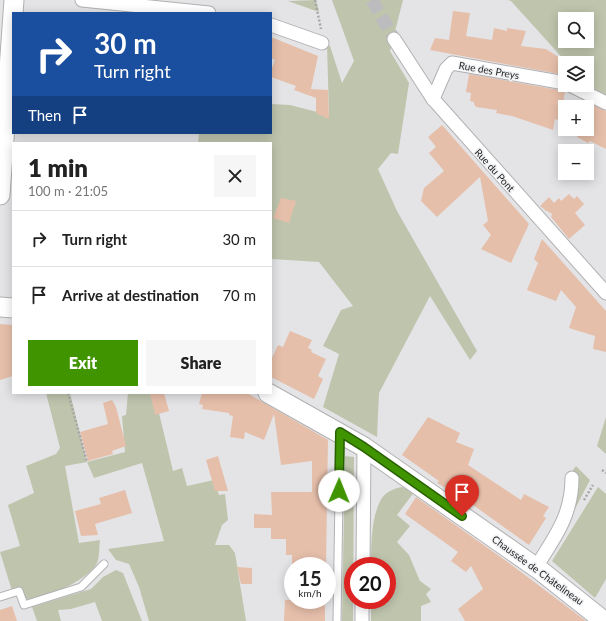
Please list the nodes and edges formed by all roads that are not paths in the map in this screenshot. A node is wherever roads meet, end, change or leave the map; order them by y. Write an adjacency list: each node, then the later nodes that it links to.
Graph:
1 (14, 0): 3 (main road)
2 (82, 0): 4 (street)
3 (13, 12)
4 (202, 12)
5 (272, 25): 8 (street)
6 (12, 28): 13 (main road)
7 (394, 39): 11 (street, Rue du Pont)
8 (322, 43)
9 (558, 82): 11 (street, Rue des Preys)
10 (584, 92): 12 (street)
11 (433, 99): 14 (street, Rue du Pont)
12 (606, 103)
13 (0, 195)
14 (606, 293)
15 (0, 307): 16 (main road)
16 (12, 308)
17 (270, 394): 18 (main road, Chaussée de Châtelineau)
18 (340, 432): 19 (main road, Chaussée de Châtelineau); 26 (lane)
19 (364, 447): 21 (street); 23 (main road, Chaussée de Châtelineau)
20 (572, 478): 23 (street)
21 (363, 557)
22 (104, 564): 24 (lane)
23 (536, 567): 28 (main road, Chaussée de Châtelineau)
24 (0, 597)
25 (362, 609): 27 (street)
26 (337, 621)
27 (362, 621)
28 (604, 621)

